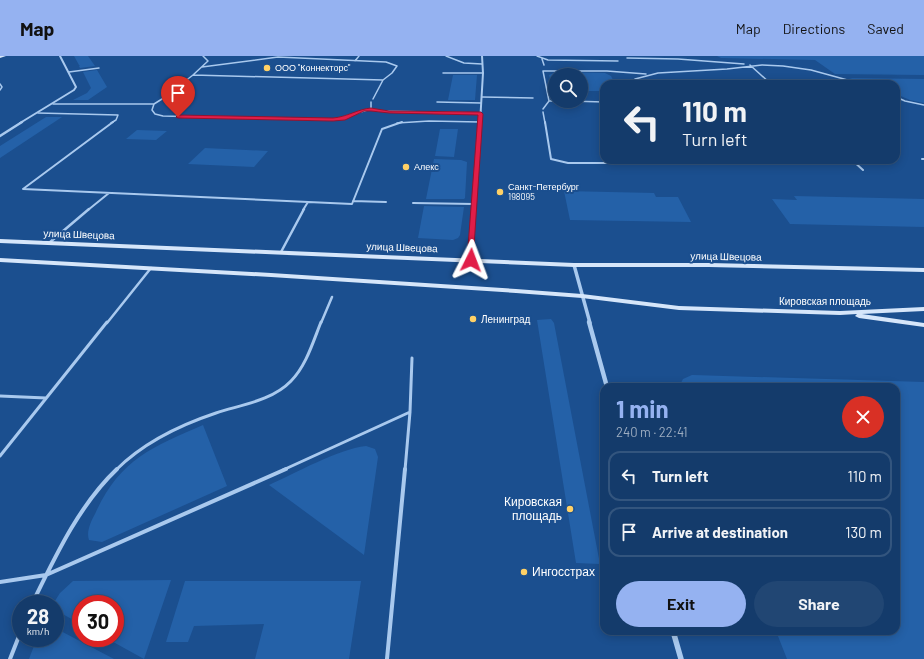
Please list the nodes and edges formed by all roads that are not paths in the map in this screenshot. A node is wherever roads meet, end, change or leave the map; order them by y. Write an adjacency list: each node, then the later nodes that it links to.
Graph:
1 (4, 56): 8 (street)
2 (60, 56): 20 (street)
3 (203, 56): 16 (lane)
4 (359, 56): 11 (lane)
5 (446, 56): 13 (lane)
6 (482, 56): 13 (street)
7 (537, 56): 10 (lane)
8 (0, 57)
9 (628, 58): 15 (lane)
10 (542, 59): 12 (lane); 14 (lane)
11 (355, 61): 16 (lane); 25 (lane)
12 (618, 61)
13 (482, 64): 22 (street)
14 (544, 65)
15 (750, 65): 23 (lane); 27 (lane); 28 (lane)
16 (202, 67): 24 (lane)
17 (99, 68): 20 (lane)
18 (548, 71): 32 (lane)
19 (588, 71): 23 (lane)
20 (69, 72): 44 (street)
21 (443, 73): 22 (lane)
22 (483, 73): 33 (street)
23 (648, 74): 26 (lane)
24 (193, 75): 25 (lane); 31 (lane)
25 (382, 80): 36 (lane)
26 (631, 80)
27 (766, 80)
28 (848, 80)
29 (0, 84): 30 (lane)
30 (0, 90)
31 (166, 96)
32 (548, 96)
33 (482, 97): 34 (lane); 42 (street)
34 (533, 98)
35 (162, 99): 45 (lane)
36 (373, 99)
37 (900, 99): 46 (lane)
38 (371, 102): 47 (lane)
39 (438, 102): 42 (lane)
40 (588, 102): 41 (lane)
41 (600, 102)
42 (481, 103): 49 (street)
43 (548, 103): 52 (lane)
44 (53, 104): 45 (lane); 48 (street)
45 (154, 104): 47 (lane)
46 (924, 105)
47 (371, 109): 49 (lane)
48 (38, 113): 51 (street); 55 (lane)
49 (481, 114): 50 (street)
50 (480, 122): 56 (lane); 60 (street)
51 (0, 136)
52 (600, 163)
53 (856, 164): 54 (lane)
54 (863, 170)
55 (109, 193): 57 (lane); 62 (lane)
56 (354, 201): 57 (lane); 58 (lane)
57 (308, 202): 63 (lane)
58 (386, 202)
59 (413, 202): 60 (lane)
60 (474, 204): 65 (street)
61 (0, 241): 62 (street, улица Швецова)
62 (49, 243): 63 (street, улица Швецова)
63 (281, 252): 65 (street, улица Швецова)
64 (0, 260): 67 (street)
65 (471, 260): 66 (street, улица Швецова)
66 (574, 266): 68 (street, улица Швецова); 69 (street)
67 (151, 268): 69 (street); 77 (lane)
68 (924, 270)
69 (582, 296): 72 (street, Кировская площадь); 75 (street)
70 (332, 297): 80 (lane)
71 (924, 309): 72 (street, Кировская площадь)
72 (840, 313): 73 (street)
73 (924, 325)
74 (412, 358): 78 (lane)
75 (606, 383)
76 (0, 396): 77 (lane)
77 (46, 398): 79 (lane)
78 (410, 412): 80 (lane); 86 (lane)
79 (0, 456)
80 (46, 575): 81 (lane); 82 (lane)
81 (0, 582)
82 (36, 595)
83 (674, 635): 87 (street)
84 (15, 647): 85 (lane)
85 (10, 659)
86 (387, 659)
87 (681, 659)

